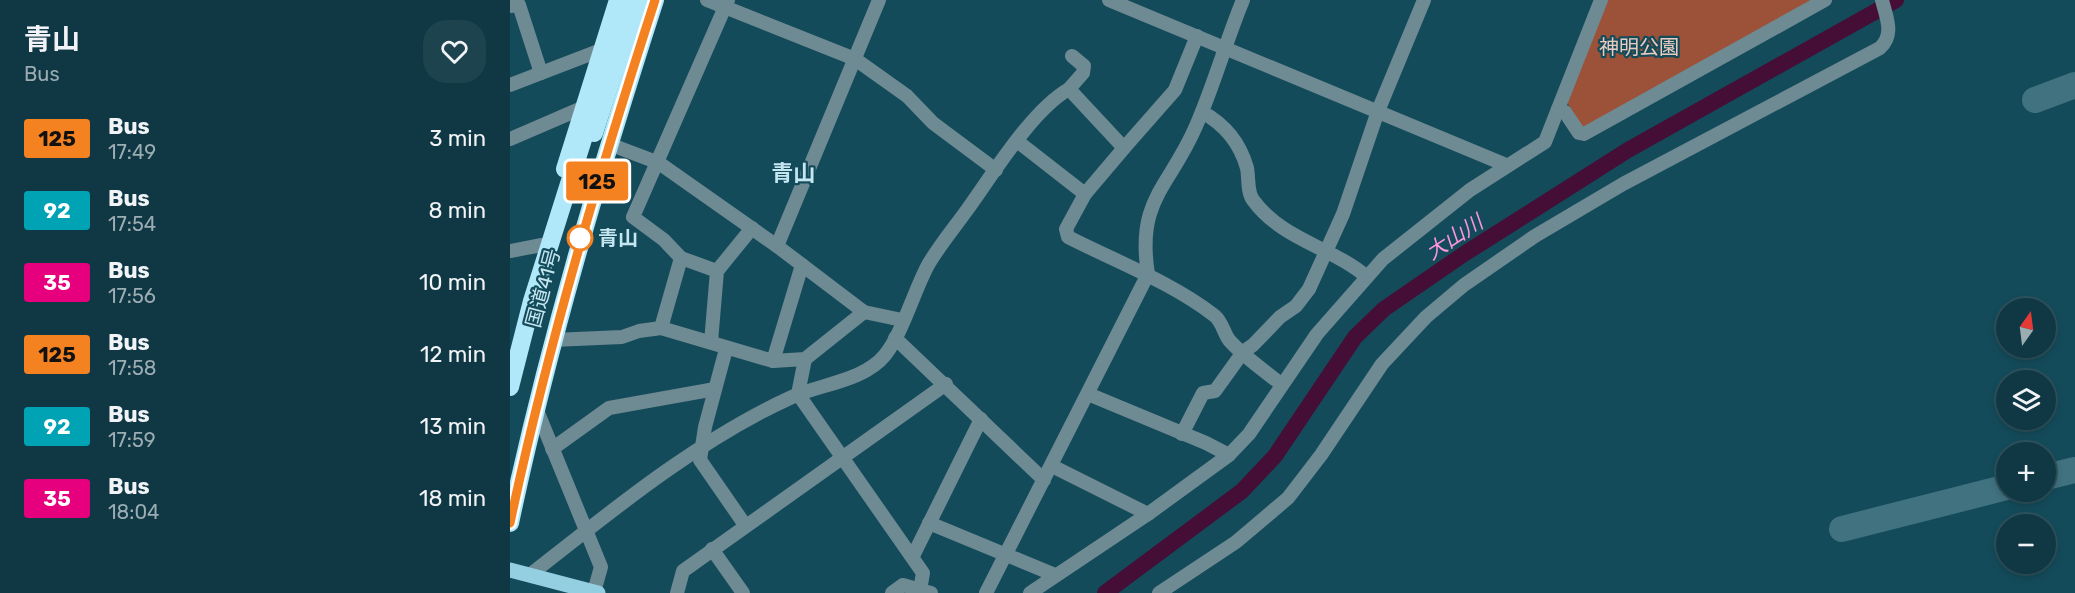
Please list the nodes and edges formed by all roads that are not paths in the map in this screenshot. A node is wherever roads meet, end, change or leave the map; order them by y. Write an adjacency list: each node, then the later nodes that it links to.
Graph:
1 (618, 0): 19 (highway, 国道41号)
2 (627, 0): 61 (highway, bridge)
3 (638, 0): 47 (highway)
4 (649, 0): 73 (highway)
5 (655, 0): 31 (highway, 国道41号)
6 (707, 0): 14 (street)
7 (879, 0): 21 (street)
8 (1108, 0): 17 (street)
9 (1242, 0): 18 (street)
10 (1424, 0): 27 (street)
11 (1601, 0): 26 (street)
12 (1825, 0): 26 (street)
13 (1882, 0): 93 (street)
14 (726, 4): 21 (street); 33 (street)
15 (510, 6): 16 (street)
16 (517, 26): 22 (street)
17 (1197, 36): 18 (street); 32 (street)
18 (1224, 46): 27 (street); 28 (street)
19 (601, 50): 22 (street); 25 (highway, 国道41号)
20 (1072, 56): 24 (street)
21 (855, 59): 35 (street); 39 (street)
22 (541, 73): 23 (street)
23 (510, 85)
24 (1069, 90): 30 (street); 32 (street)
25 (582, 108): 29 (street); 38 (highway, 国道41号)
26 (1558, 109): 34 (street)
27 (1378, 111): 34 (street); 41 (street)
28 (1202, 112): 41 (street); 45 (street)
29 (510, 139)
30 (1017, 141): 35 (street); 36 (street)
31 (609, 144): 33 (street); 52 (highway, 国道41号)
32 (1125, 148): 36 (street)
33 (658, 163): 37 (street); 42 (street)
34 (1506, 165): 46 (street)
35 (996, 170): 49 (street)
36 (1085, 194): 45 (street)
37 (752, 228): 39 (street); 44 (street)
38 (542, 245): 40 (street); 47 (highway, 国道41号)
39 (777, 246): 43 (street)
40 (510, 251)
41 (1325, 253): 46 (street); 55 (street)
42 (681, 258): 44 (street); 50 (street)
43 (802, 265): 48 (street); 58 (street)
44 (717, 271): 53 (street)
45 (1148, 274): 55 (street); 64 (street)
46 (1367, 277): 60 (street)
47 (531, 286): 56 (highway, 国道41号)
48 (864, 312): 49 (street); 57 (street)
49 (902, 320): 51 (street)
50 (661, 328): 52 (street); 53 (street)
51 (895, 338): 59 (street); 63 (street)
52 (553, 340): 65 (highway, 国道41号)
53 (711, 342): 54 (street)
54 (726, 349): 58 (street); 62 (street)
55 (1243, 352): 60 (street); 67 (street)
56 (511, 354)
57 (805, 359): 58 (street); 63 (street)
58 (772, 361)
59 (946, 384): 66 (street); 71 (street)
60 (1282, 385): 70 (street)
61 (510, 387)
62 (715, 389): 68 (street); 69 (street)
63 (798, 394): 68 (street); 71 (street)
64 (1088, 394): 67 (street); 72 (street)
65 (535, 406): 69 (street); 76 (highway, 国道41号)
66 (981, 419): 74 (street); 77 (street)
67 (1182, 434): 70 (street)
68 (702, 447): 78 (street); 79 (street)
69 (552, 449): 79 (street)
70 (1229, 455): 75 (street)
71 (841, 458): 78 (street); 82 (street)
72 (1052, 466): 74 (street); 75 (street)
73 (510, 477)
74 (1044, 480): 81 (street)
75 (1148, 514): 85 (street)
76 (510, 523)
77 (929, 523): 81 (street); 82 (street)
78 (746, 525): 80 (street)
79 (587, 531): 84 (street); 87 (street)
80 (712, 549): 88 (street); 89 (street)
81 (1006, 555): 85 (street); 91 (street)
82 (912, 556): 86 (street)
83 (510, 570): 84 (main road)
84 (530, 575): 87 (main road)
85 (1055, 575): 92 (street)
86 (925, 591): 90 (street)
87 (596, 592)
88 (677, 593)
89 (743, 593)
90 (892, 593)
91 (986, 593)
92 (1030, 593)
93 (1159, 593)

